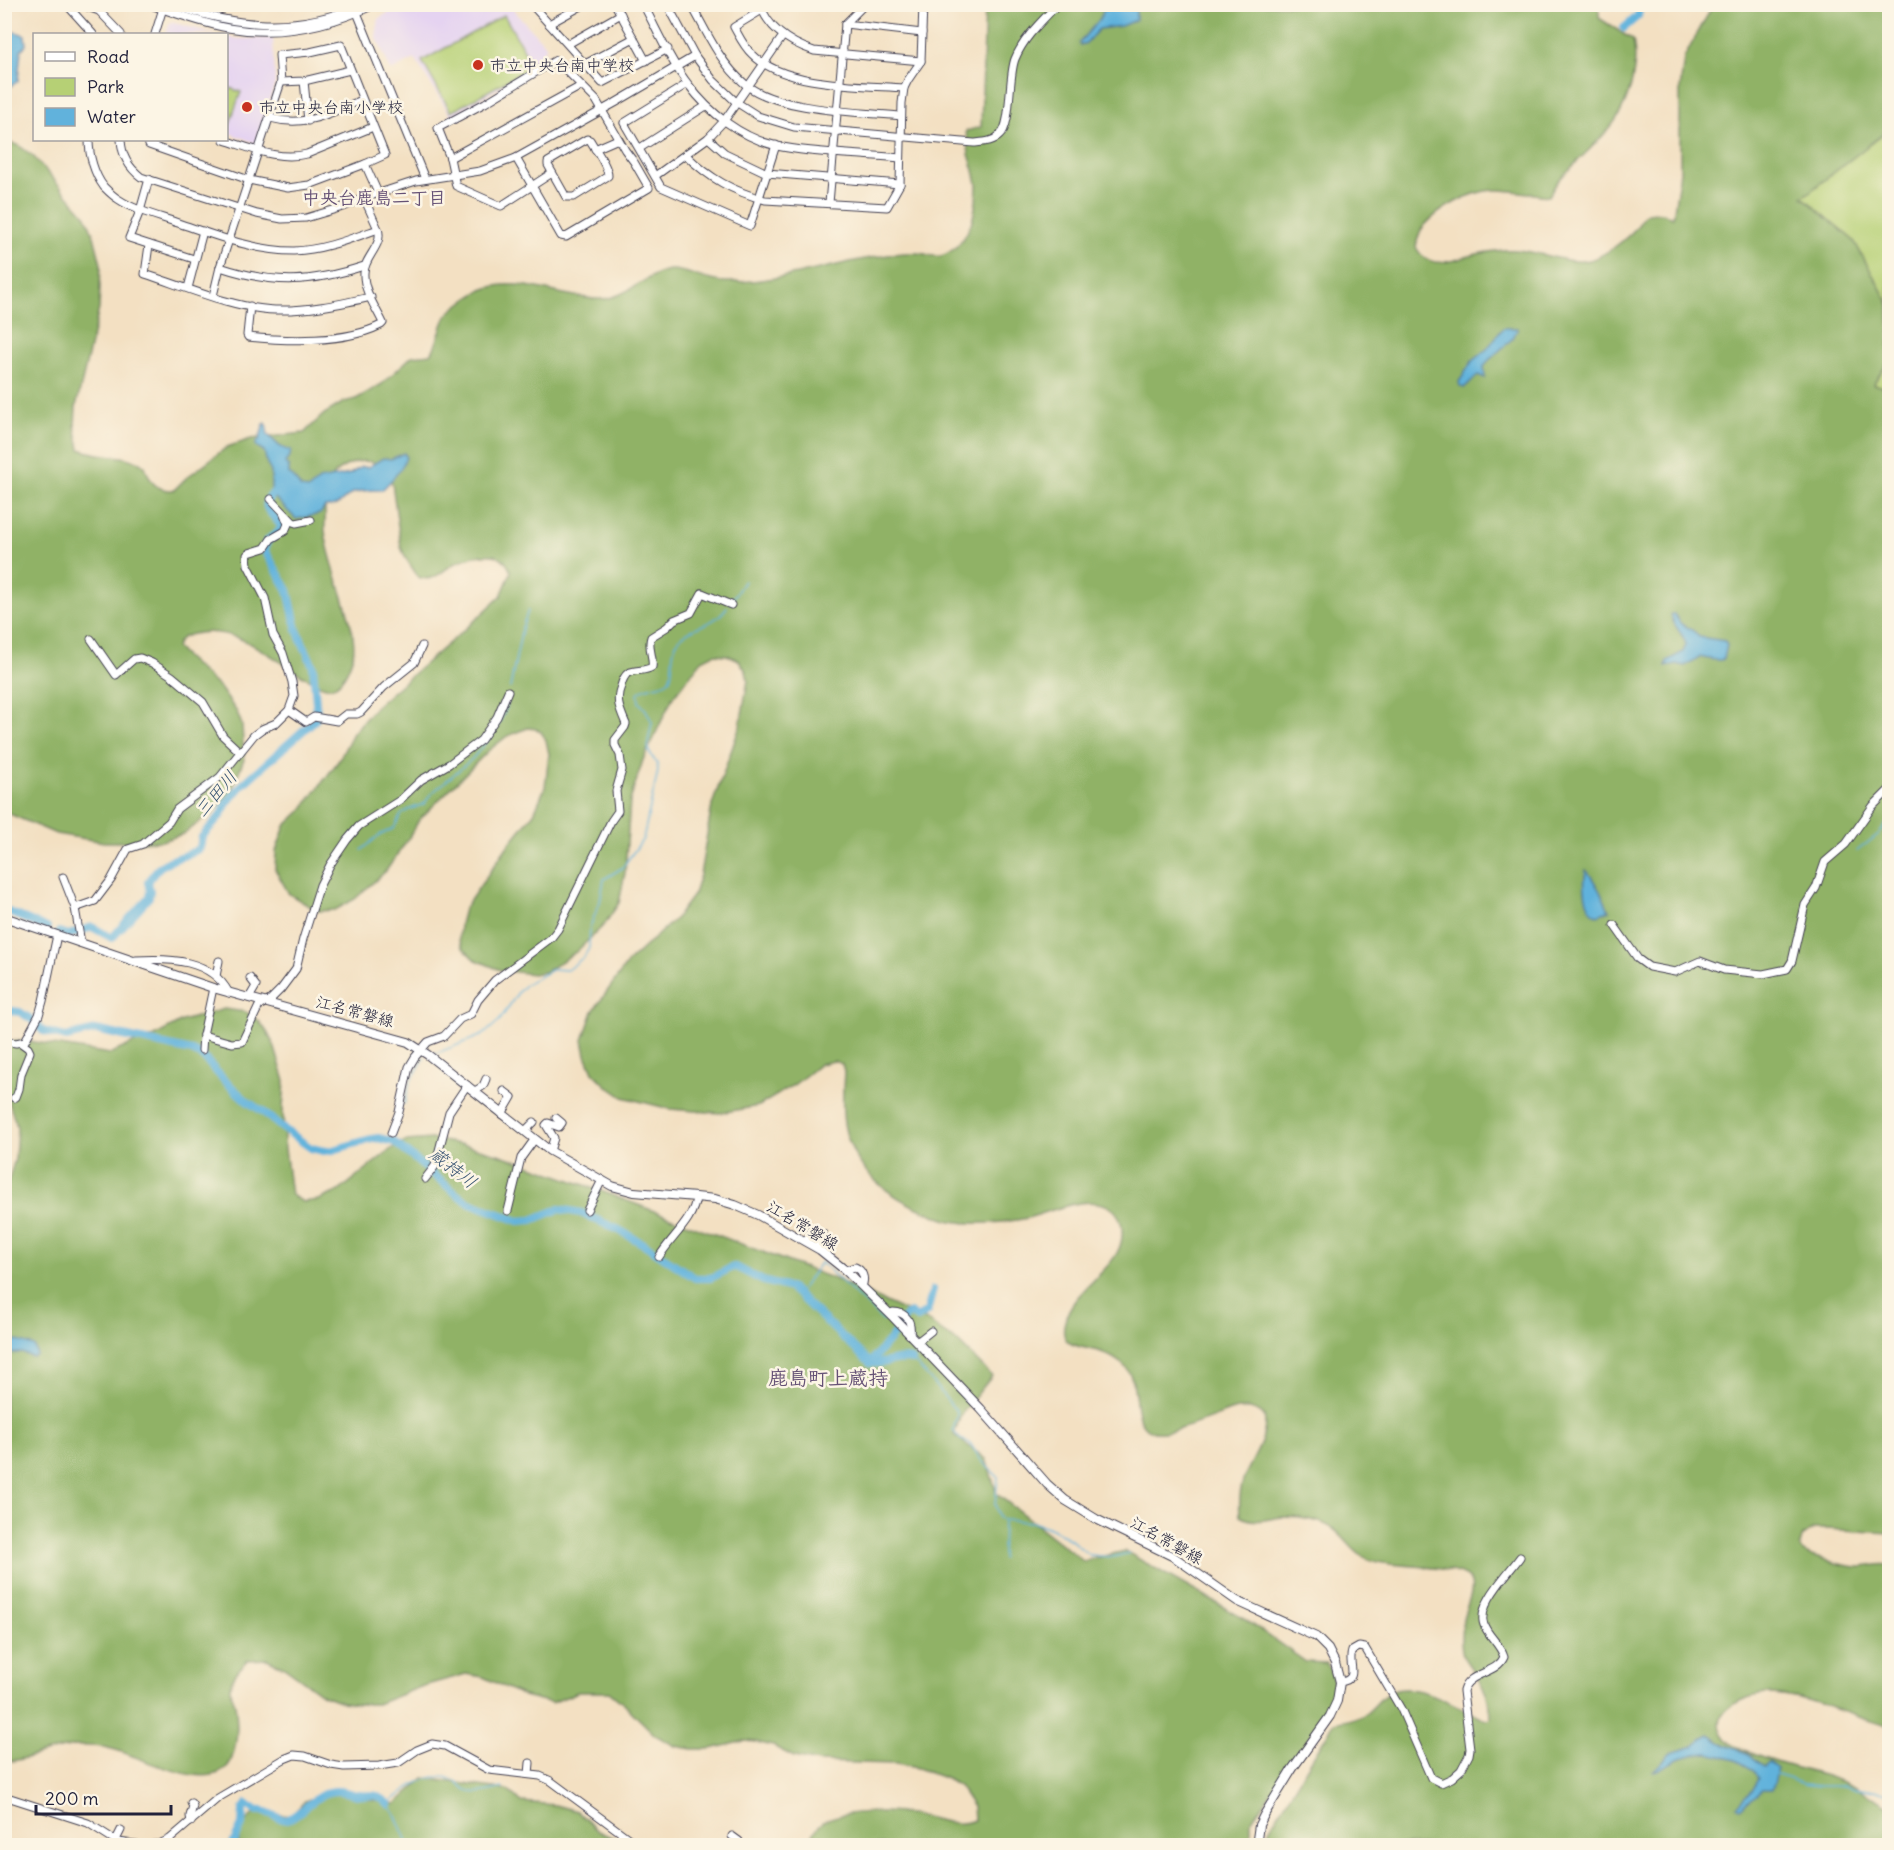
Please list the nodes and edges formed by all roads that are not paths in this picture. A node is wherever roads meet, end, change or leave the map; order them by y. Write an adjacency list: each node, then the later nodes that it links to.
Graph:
1 (66, 4): 21 (street)
2 (148, 4): 14 (street)
3 (376, 4): 15 (street)
4 (585, 4): 19 (street)
5 (615, 4): 18 (street)
6 (643, 4): 28 (street)
7 (667, 4): 30 (street)
8 (707, 4): 17 (street)
9 (865, 4): 20 (street)
10 (923, 4): 24 (street)
11 (1058, 4): 55 (street)
12 (531, 5): 19 (street)
13 (85, 6): 22 (street)
14 (165, 6): 15 (street); 23 (street)
15 (358, 7): 77 (street)
16 (761, 7): 25 (street); 33 (street)
17 (693, 8): 42 (street)
18 (621, 14): 26 (street); 27 (street)
19 (549, 24): 27 (street)
20 (845, 24): 24 (street); 29 (street)
21 (92, 33)
22 (120, 33)
23 (155, 33)
24 (922, 33): 32 (street)
25 (783, 36): 29 (street); 33 (street)
26 (634, 38): 31 (street); 34 (street)
27 (568, 44): 34 (street)
28 (668, 50): 31 (street); 35 (street)
29 (843, 53): 32 (street); 39 (street)
30 (695, 56): 35 (street); 45 (street)
31 (646, 61): 34 (street)
32 (921, 61): 43 (street)
33 (764, 63): 39 (street); 42 (street)
34 (585, 64)
35 (677, 67): 40 (street); 47 (street)
36 (350, 70): 37 (street); 38 (street); 44 (street)
37 (304, 81): 38 (street); 51 (street)
38 (281, 82): 50 (street)
39 (840, 83): 43 (street); 48 (street)
40 (687, 84): 46 (street); 63 (street)
41 (581, 86): 47 (street); 68 (street); 68 (street)
42 (748, 86): 45 (street); 48 (street)
43 (904, 88): 49 (street)
44 (362, 100): 51 (street); 53 (street)
45 (736, 102): 52 (street); 54 (street)
46 (706, 106): 52 (street); 63 (street)
47 (601, 110): 57 (street); 69 (street)
48 (837, 110): 49 (street); 54 (street)
49 (901, 116): 55 (street)
50 (270, 118): 51 (street); 65 (street)
51 (308, 121)
52 (724, 121): 56 (street); 62 (street)
53 (373, 127): 65 (street); 71 (street)
54 (835, 130): 55 (street); 66 (street)
55 (902, 136): 70 (street)
56 (708, 138): 67 (street); 73 (street)
57 (618, 139): 64 (street); 81 (street)
58 (89, 141): 87 (street)
59 (121, 141): 78 (street)
60 (148, 141): 79 (street)
61 (227, 141): 65 (street)
62 (776, 146): 66 (street); 73 (street)
63 (639, 148): 75 (street)
64 (595, 149): 72 (street); 72 (street)
65 (258, 150): 79 (street)
66 (834, 152): 70 (street); 76 (street)
67 (686, 154): 75 (street); 84 (street)
68 (450, 158): 74 (street)
69 (516, 158): 74 (street); 81 (street)
70 (900, 158): 80 (street)
71 (365, 164): 79 (street); 82 (street)
72 (552, 173): 81 (street)
73 (767, 173): 76 (street); 84 (street)
74 (452, 175): 77 (street); 81 (street)
75 (655, 176): 84 (street)
76 (831, 177): 80 (street); 85 (street)
77 (425, 179): 82 (street)
78 (149, 180): 86 (street); 87 (street)
79 (249, 180): 86 (street)
80 (900, 184): 85 (street)
81 (532, 186)
82 (378, 194): 83 (street)
83 (364, 198): 86 (street); 88 (street)
84 (758, 198): 85 (street)
85 (829, 203)
86 (240, 209): 90 (street)
87 (140, 211): 89 (street); 91 (street)
88 (378, 229): 90 (street); 93 (street)
89 (203, 231): 90 (street); 92 (street)
90 (230, 240): 94 (street)
91 (149, 245): 92 (street); 95 (street)
92 (194, 259): 95 (street)
93 (364, 266): 94 (street); 97 (street)
94 (220, 267): 96 (street)
95 (188, 288): 96 (street)
96 (213, 296): 98 (street)
97 (371, 297): 98 (street); 98 (street)
98 (250, 306)
99 (271, 499): 100 (street)
100 (285, 514): 101 (street); 106 (street)
101 (310, 520)
102 (731, 605): 127 (street)
103 (91, 639): 107 (street)
104 (422, 646): 106 (street)
105 (508, 691): 122 (street)
106 (289, 710): 107 (street)
107 (240, 752): 110 (street)
108 (1890, 789): 112 (street)
109 (63, 877): 110 (street)
110 (75, 908): 114 (street)
111 (4, 918): 113 (main road, 江名常磐線)
112 (1614, 925)
113 (57, 935): 114 (main road, 江名常磐線); 125 (street)
114 (81, 943): 115 (main road, 江名常磐線)
115 (134, 960): 117 (street); 119 (main road, 江名常磐線)
116 (219, 961): 117 (street)
117 (216, 976): 120 (street)
118 (250, 978): 121 (street)
119 (213, 988): 120 (main road, 江名常磐線); 123 (street)
120 (229, 993): 121 (main road, 江名常磐線)
121 (249, 998): 122 (main road, 江名常磐線)
122 (263, 1002): 123 (street); 127 (main road, 江名常磐線)
123 (203, 1035): 126 (street)
124 (4, 1041): 125 (street)
125 (21, 1043): 132 (street)
126 (202, 1050)
127 (427, 1054): 129 (main road, 江名常磐線); 137 (street)
128 (486, 1079): 130 (street)
129 (467, 1085): 130 (main road, 江名常磐線); 140 (street)
130 (475, 1091): 133 (main road, 江名常磐線)
131 (504, 1091): 133 (street)
132 (14, 1098)
133 (502, 1114): 136 (main road, 江名常磐線)
134 (556, 1118): 139 (street)
135 (534, 1122): 136 (street)
136 (525, 1131): 138 (main road, 江名常磐線)
137 (391, 1133)
138 (534, 1140): 139 (main road, 江名常磐線); 144 (street)
139 (550, 1151): 141 (main road, 江名常磐線)
140 (425, 1179)
141 (602, 1180): 142 (main road, 江名常磐線); 143 (street)
142 (696, 1197): 147 (main road, 江名常磐線); 149 (street)
143 (587, 1210)
144 (508, 1211)
145 (810, 1230): 147 (street)
146 (823, 1234): 148 (street)
147 (806, 1240): 148 (main road, 江名常磐線)
148 (817, 1248): 151 (main road, 江名常磐線)
149 (659, 1257)
150 (930, 1331): 151 (street)
151 (917, 1342): 153 (main road, 江名常磐線)
152 (1520, 1557): 153 (street)
153 (1340, 1682): 164 (main road)
154 (530, 1763): 155 (street)
155 (529, 1774): 158 (street); 162 (street)
156 (4, 1796): 161 (street)
157 (191, 1803): 158 (street)
158 (191, 1822): 161 (street)
159 (121, 1830): 161 (street)
160 (732, 1836): 163 (street)
161 (116, 1840)
162 (639, 1845)
163 (739, 1845)
164 (1256, 1845)

